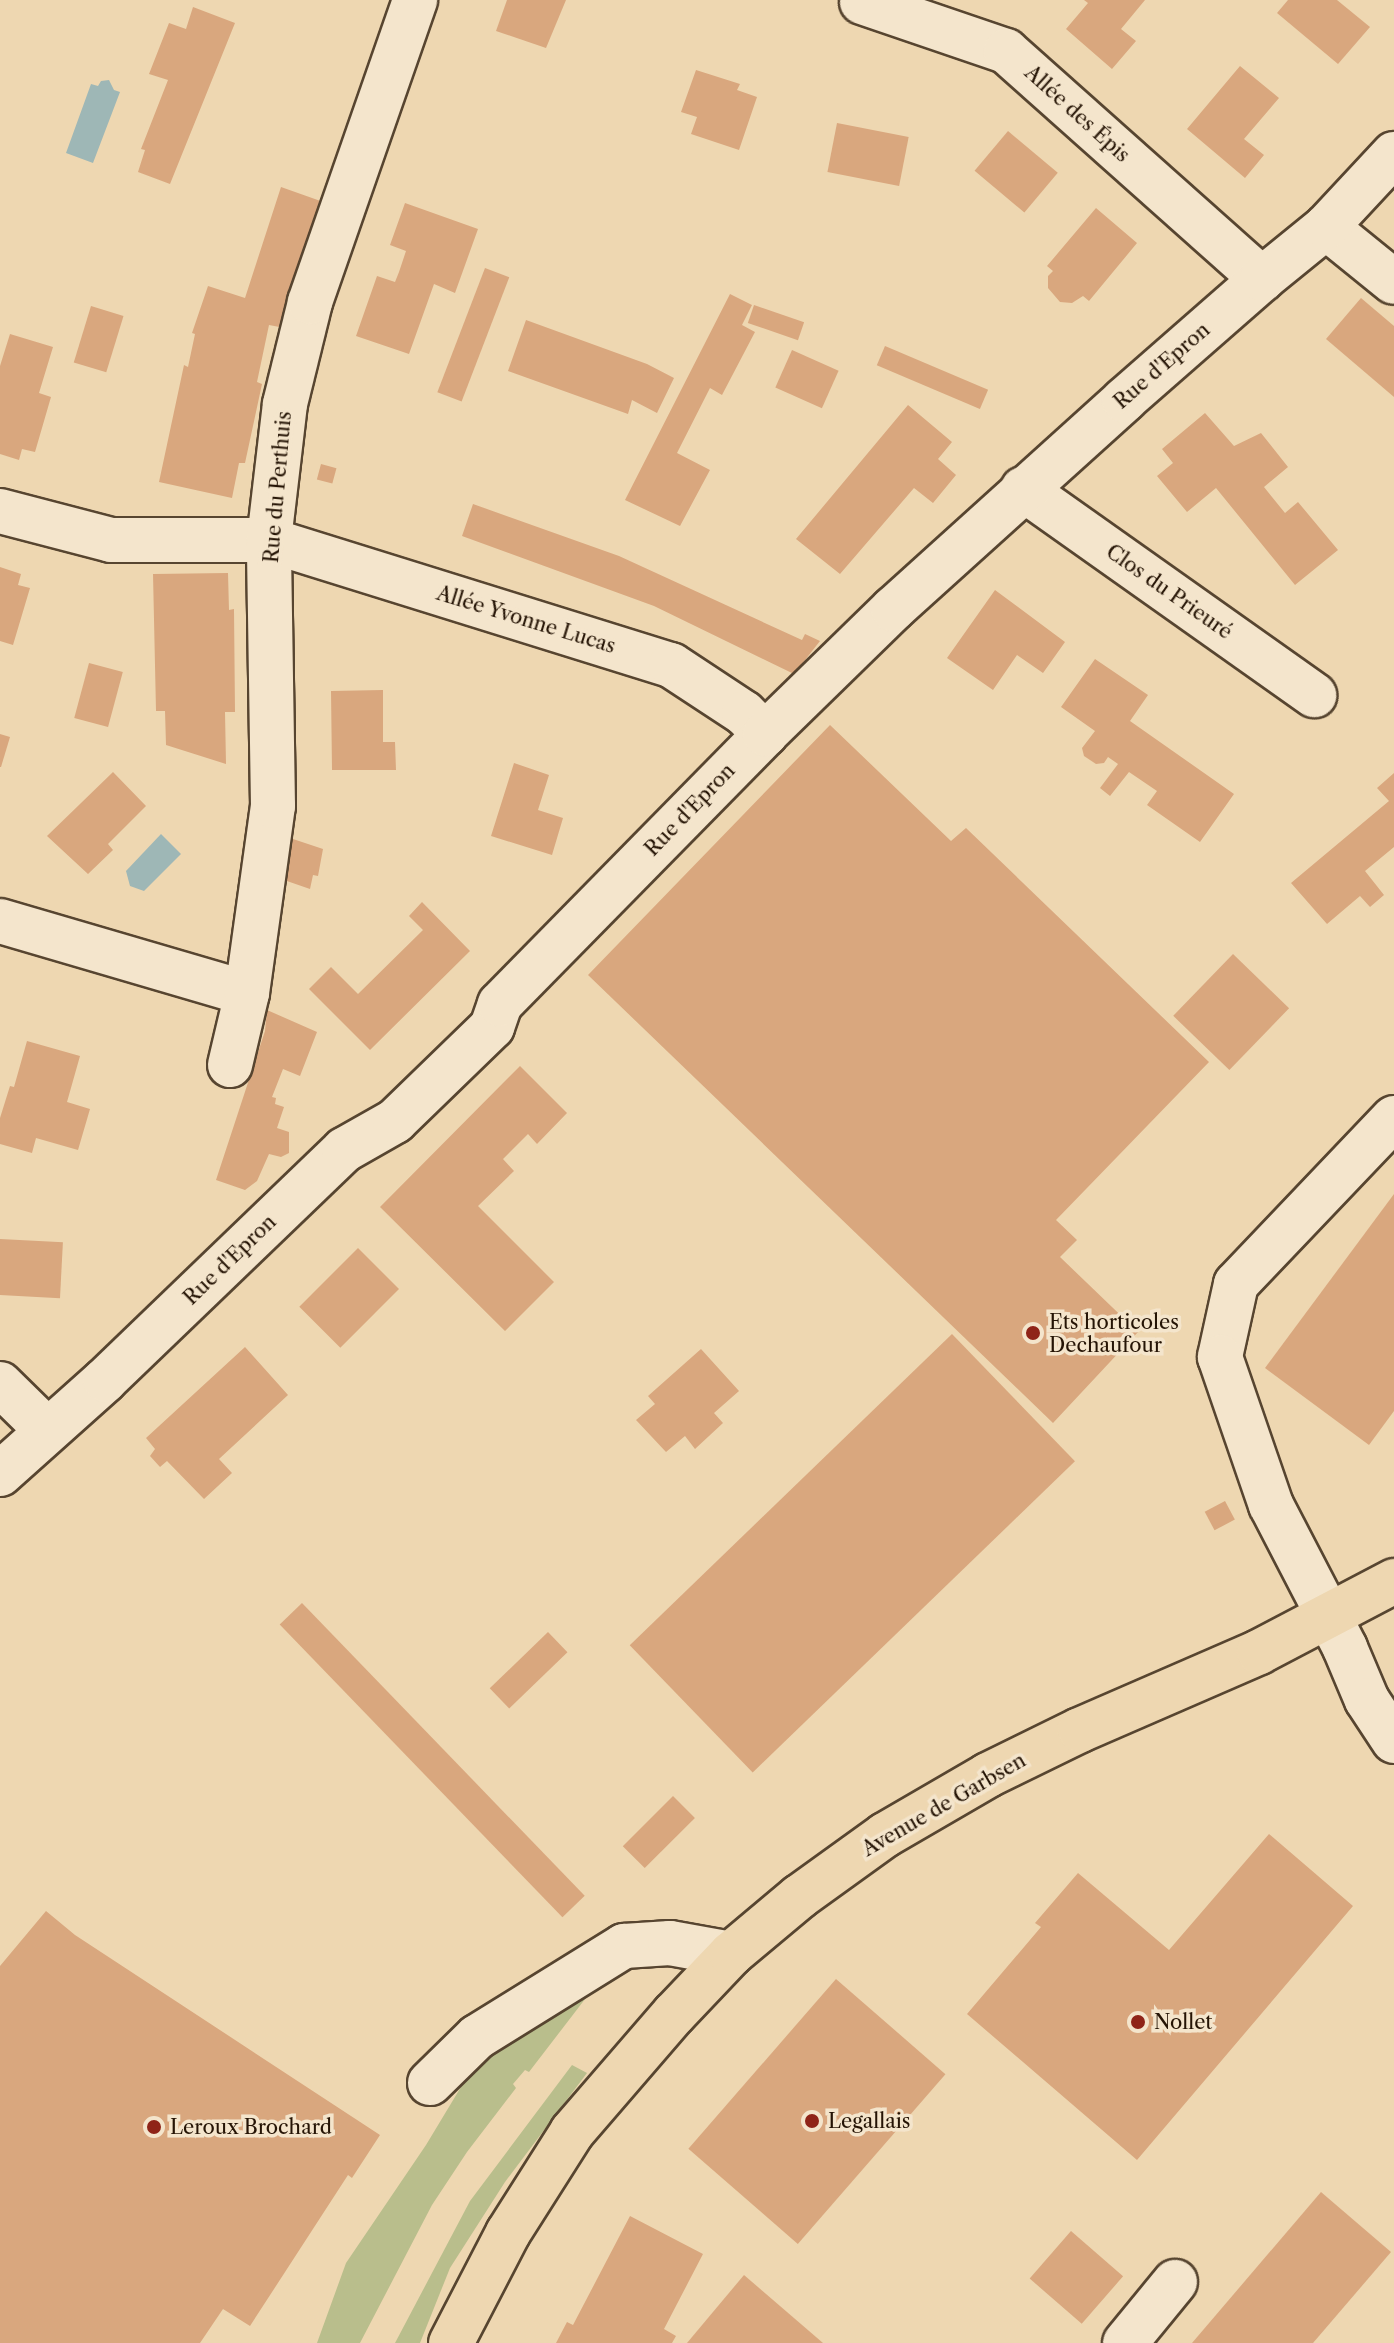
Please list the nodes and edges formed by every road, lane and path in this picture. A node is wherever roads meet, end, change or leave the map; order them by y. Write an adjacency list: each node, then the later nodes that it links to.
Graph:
1 (415, 0): 9 (street, Rue du Perthuis)
2 (862, 2): 5 (street, Allée des Épis)
3 (1394, 154): 4 (street, Rue d'Epron)
4 (1326, 227): 5 (street, Rue d'Epron); 6 (street)
5 (1262, 279): 7 (street, Rue d'Epron)
6 (1394, 282)
7 (1023, 489): 10 (street, Clos du Prieuré); 11 (street, Rue d'Epron)
8 (0, 511): 9 (street, Allée Yvonne Lucas)
9 (269, 540): 11 (street, Allée Yvonne Lucas); 13 (street, Rue du Perthuis)
10 (1314, 695)
11 (765, 734): 17 (street, Rue d'Epron)
12 (0, 921): 13 (street)
13 (247, 993): 14 (street, Rue du Perthuis)
14 (230, 1065)
15 (1394, 1118): 20 (street)
16 (0, 1384): 17 (street)
17 (47, 1430): 18 (street, Rue d'Epron)
18 (0, 1474)
19 (1394, 1581): 20 (main road, Avenue de Garbsen)
20 (1329, 1617): 21 (street); 22 (main road, Avenue de Garbsen)
21 (1394, 1741)
22 (731, 1954): 23 (street); 25 (main road, Avenue de Garbsen)
23 (430, 2083)
24 (1175, 2282): 26 (street)
25 (451, 2343)
26 (1125, 2343)

